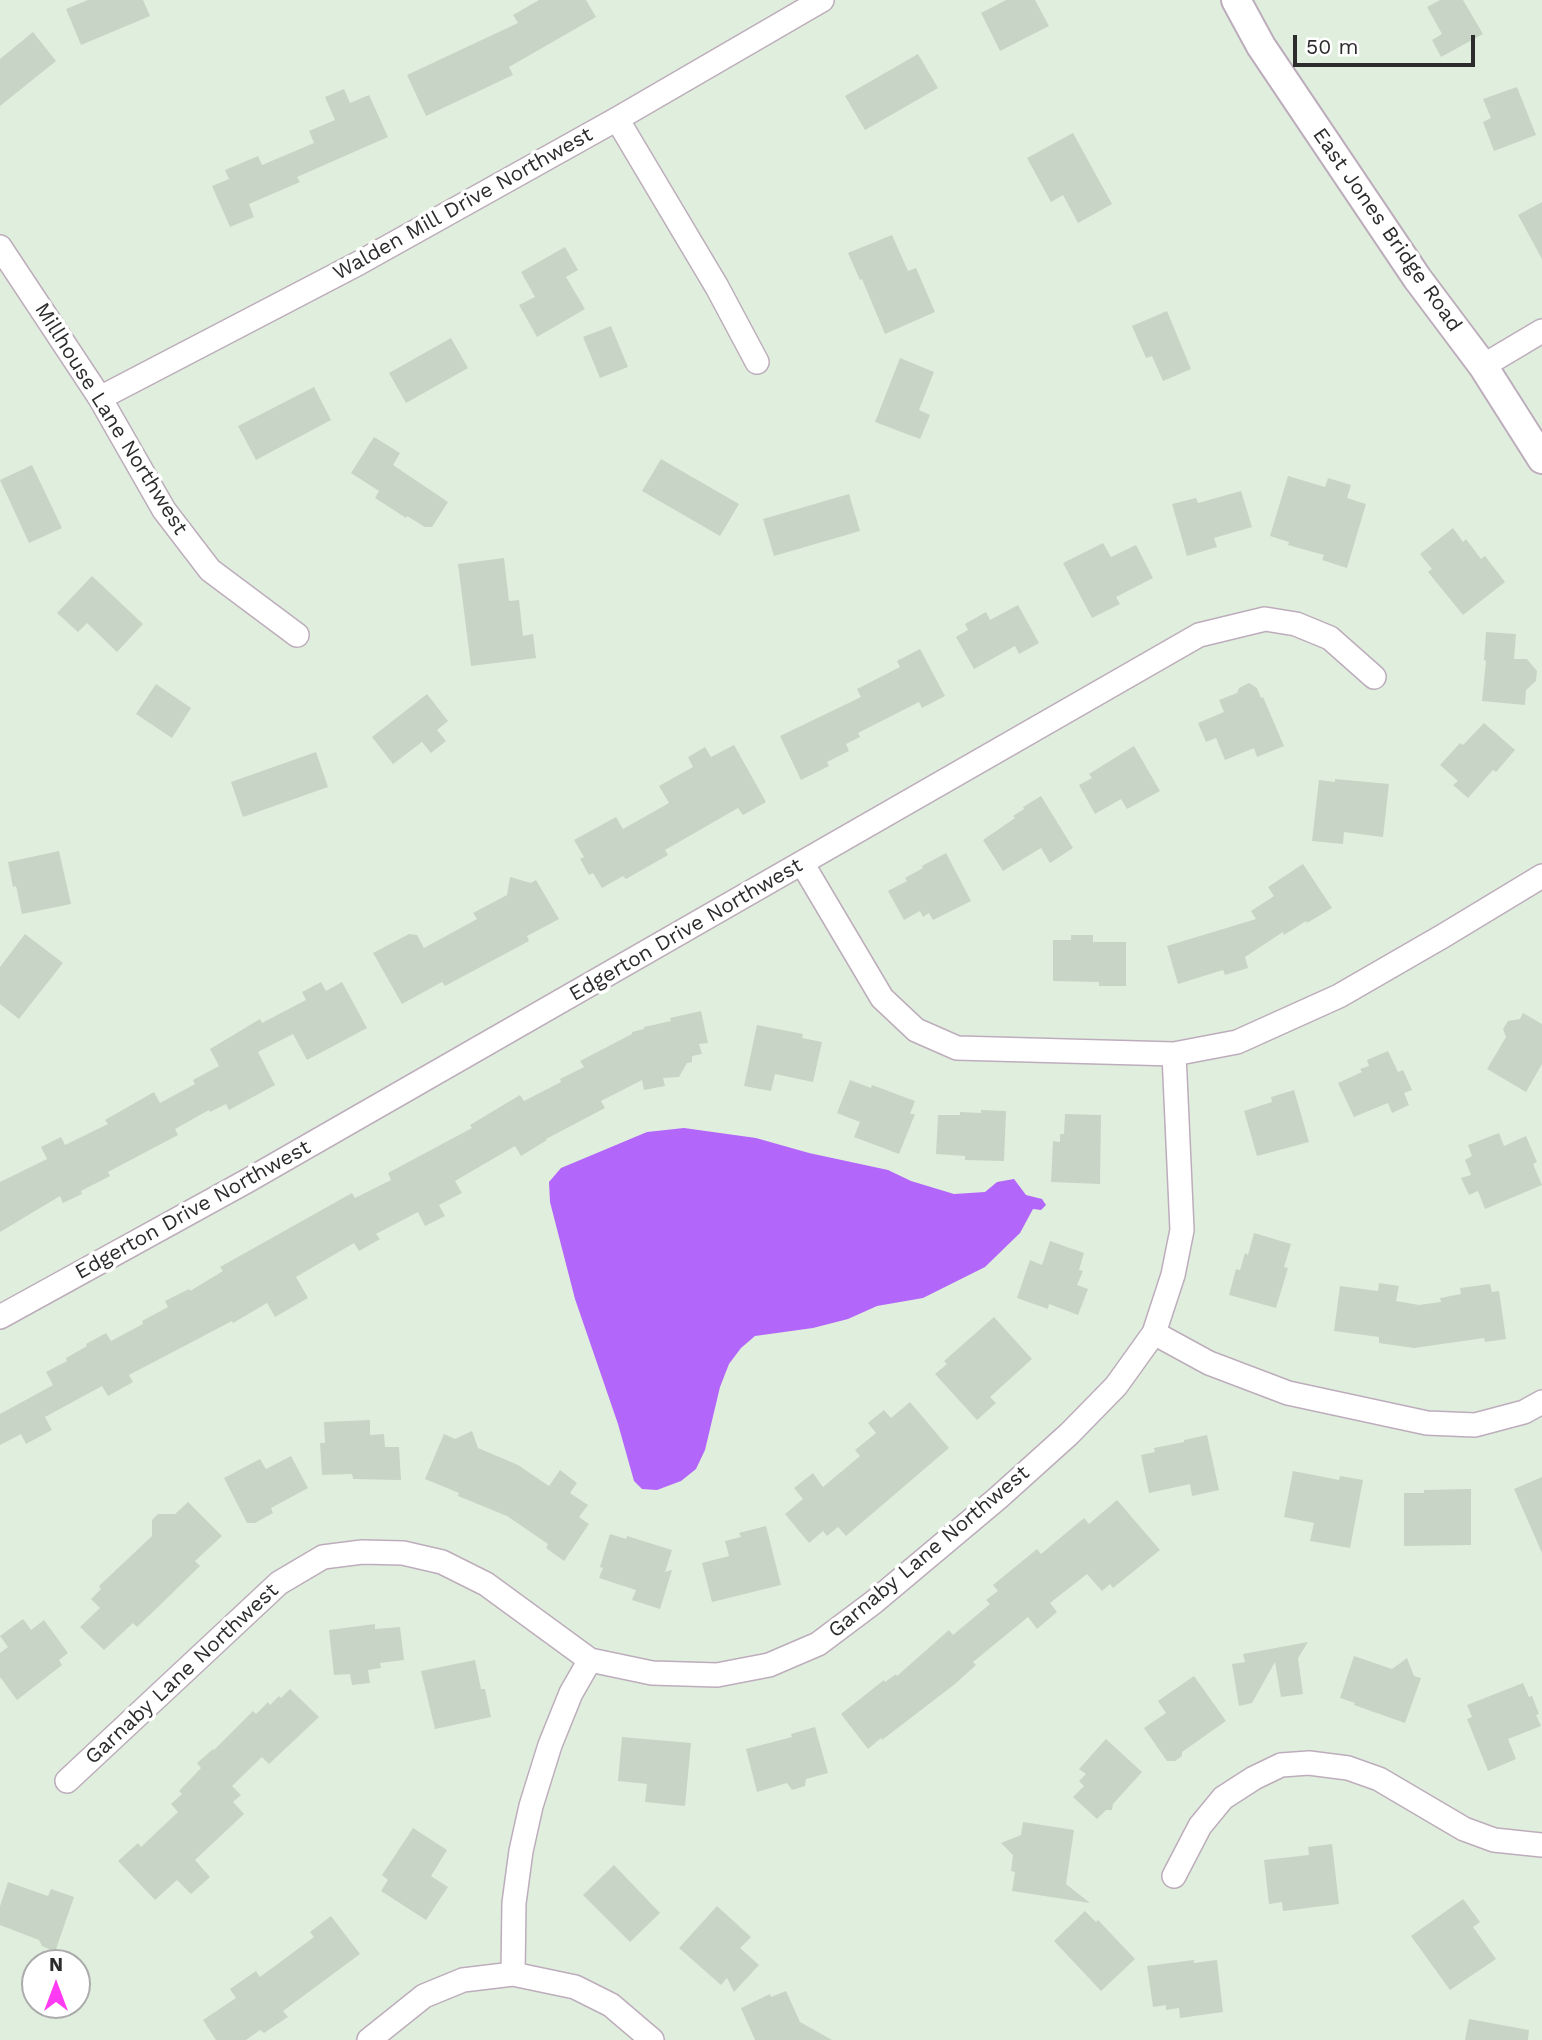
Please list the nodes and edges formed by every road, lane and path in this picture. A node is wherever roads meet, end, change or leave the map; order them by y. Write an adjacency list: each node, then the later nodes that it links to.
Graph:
1 (822, 0): 3 (street, Walden Mill Drive Northwest)
2 (1236, 0): 7 (street, East Jones Bridge Road)
3 (617, 119): 6 (street); 8 (street, Walden Mill Drive Northwest)
4 (0, 247): 8 (street, Millhouse Lane Northwest)
5 (1542, 331): 7 (street)
6 (757, 362)
7 (1483, 366): 9 (street, East Jones Bridge Road)
8 (100, 398): 10 (street, Millhouse Lane Northwest)
9 (1542, 459)
10 (297, 635)
11 (1374, 677): 12 (street, Edgerton Drive Northwest)
12 (802, 863): 14 (street); 15 (street, Edgerton Drive Northwest)
13 (1542, 876): 14 (street)
14 (1174, 1054): 16 (street, Garnaby Lane Northwest)
15 (0, 1317)
16 (1154, 1333): 17 (street); 18 (street, Garnaby Lane Northwest)
17 (1542, 1402)
18 (590, 1660): 19 (street, Garnaby Lane Northwest); 22 (street)
19 (67, 1781)
20 (1542, 1845): 21 (street)
21 (1174, 1876)
22 (513, 1974): 23 (street); 24 (street)
23 (369, 2040)
24 (652, 2040)

